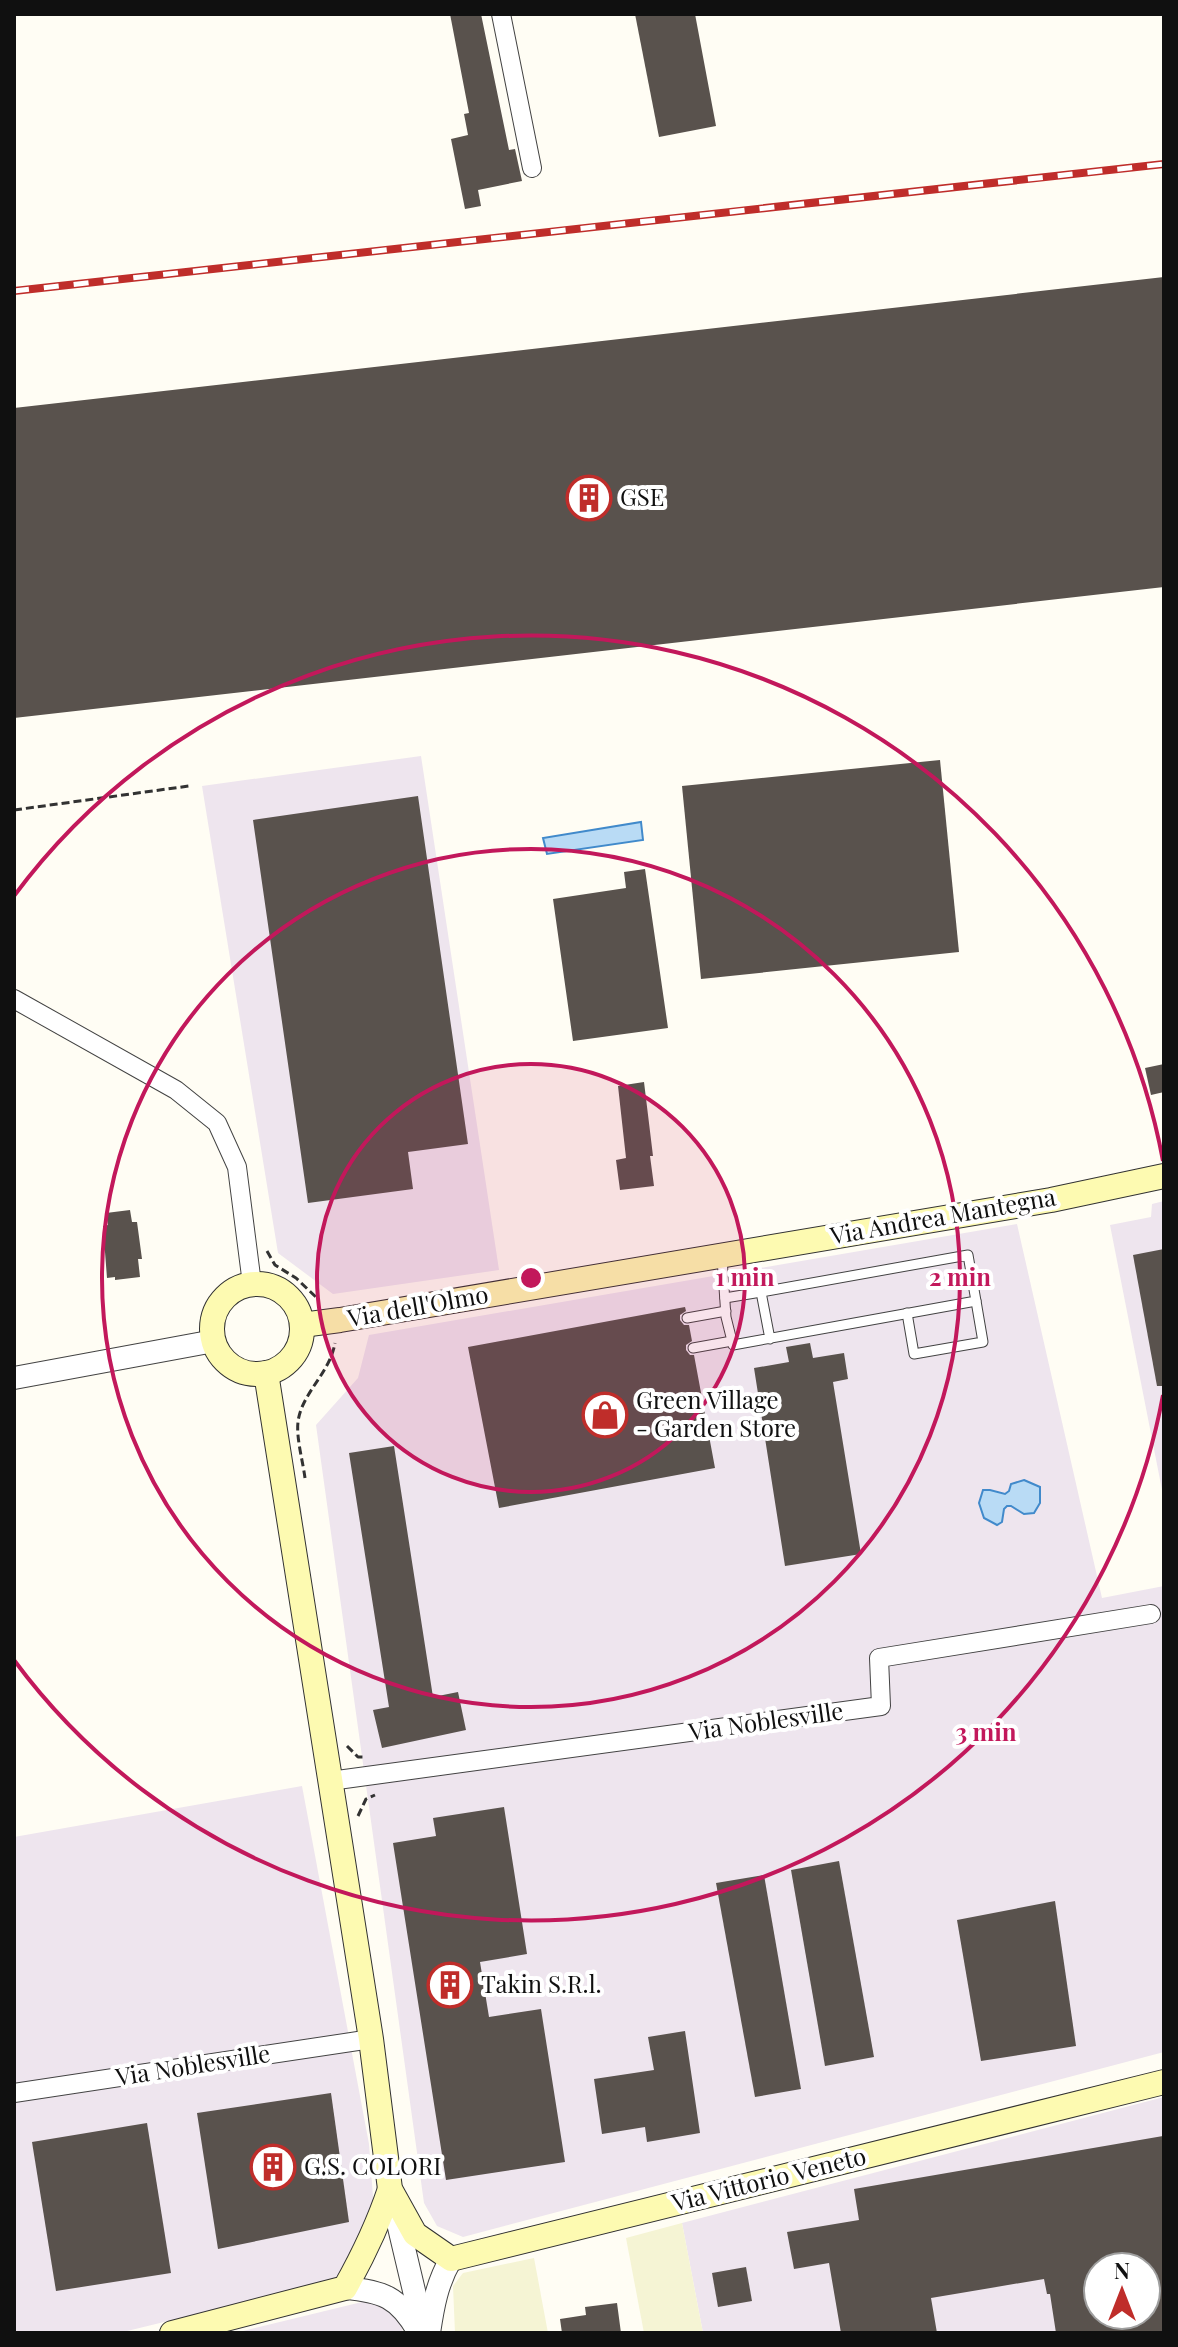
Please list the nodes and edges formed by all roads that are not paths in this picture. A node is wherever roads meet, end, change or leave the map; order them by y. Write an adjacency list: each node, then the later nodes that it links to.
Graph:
1 (501, 14): 2 (street)
2 (532, 168)
3 (14, 999): 6 (street)
4 (1164, 1176): 5 (main road, Via Andrea Mantegna)
5 (722, 1254): 8 (lane); 13 (main road, Via dell'Olmo)
6 (252, 1284): 13 (main road); 15 (main road)
7 (761, 1292): 8 (lane); 9 (lane); 14 (lane)
8 (725, 1298): 10 (lane)
9 (976, 1301): 11 (lane); 11 (lane)
10 (726, 1311): 12 (lane); 16 (lane)
11 (907, 1313): 14 (lane)
12 (687, 1318)
13 (302, 1325): 18 (main road)
14 (770, 1339): 16 (lane)
15 (214, 1341): 18 (main road); 19 (street)
16 (732, 1341): 17 (lane)
17 (693, 1348)
18 (266, 1373): 21 (main road)
19 (14, 1378)
20 (1151, 1614): 21 (street, Via Noblesville)
21 (330, 1781): 22 (main road)
22 (371, 2039): 24 (street, Via Noblesville); 25 (main road)
23 (1164, 2082): 26 (main road, Via Vittorio Veneto)
24 (14, 2093)
25 (390, 2189): 26 (main road); 27 (main road); 29 (street)
26 (451, 2259): 29 (street)
27 (345, 2288): 28 (main road); 29 (street)
28 (172, 2333)
29 (424, 2333)

